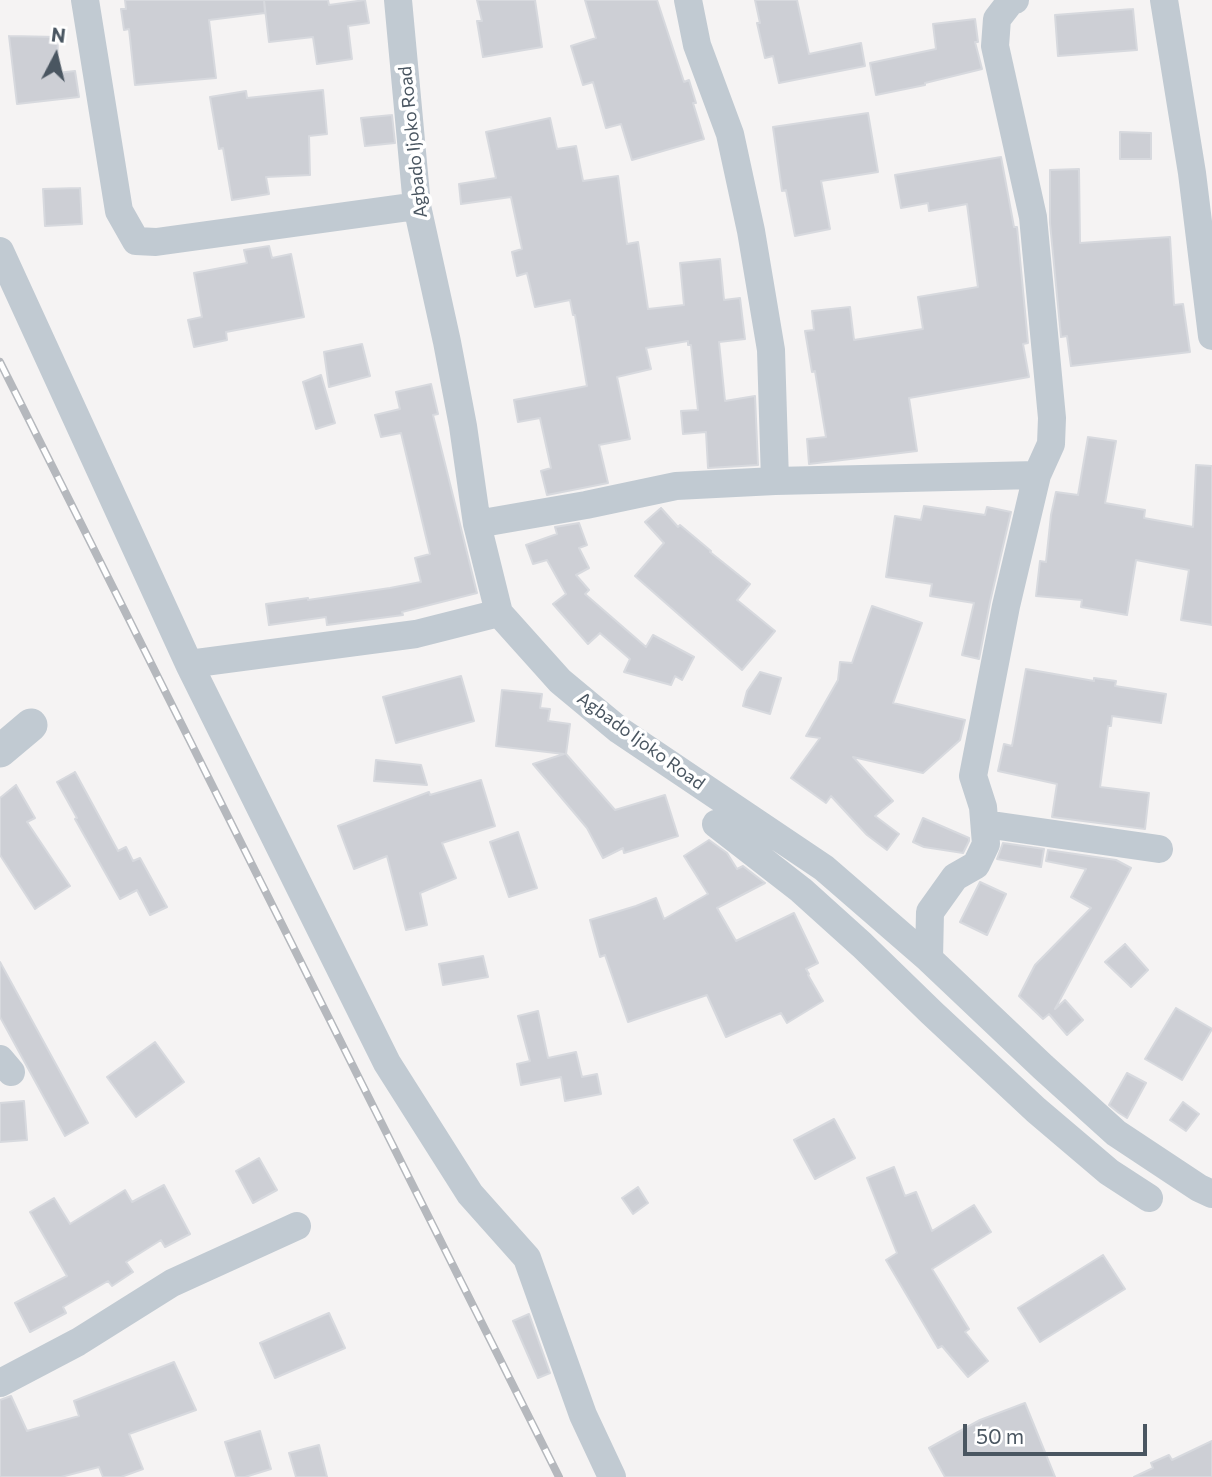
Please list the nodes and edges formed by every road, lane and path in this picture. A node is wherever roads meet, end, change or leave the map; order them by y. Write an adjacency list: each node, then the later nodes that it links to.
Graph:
1 (85, 0): 6 (street)
2 (398, 0): 6 (street, Agbado Ijoko Road)
3 (688, 0): 10 (street)
4 (1016, 0): 9 (street)
5 (1164, 0): 8 (street)
6 (417, 206): 11 (street, Agbado Ijoko Road)
7 (0, 251): 13 (street)
8 (1212, 336)
9 (1037, 475): 10 (street); 17 (street)
10 (775, 481): 11 (street)
11 (477, 524): 12 (street, Agbado Ijoko Road)
12 (499, 613): 13 (street); 19 (street, Agbado Ijoko Road)
13 (189, 664): 24 (street)
14 (30, 725): 15 (street)
15 (0, 751)
16 (716, 824): 21 (street)
17 (985, 824): 18 (street); 19 (street)
18 (1159, 849)
19 (929, 959): 20 (street, Agbado Ijoko Road)
20 (1212, 1194)
21 (1149, 1198)
22 (297, 1226): 23 (street)
23 (0, 1383)
24 (612, 1477)

